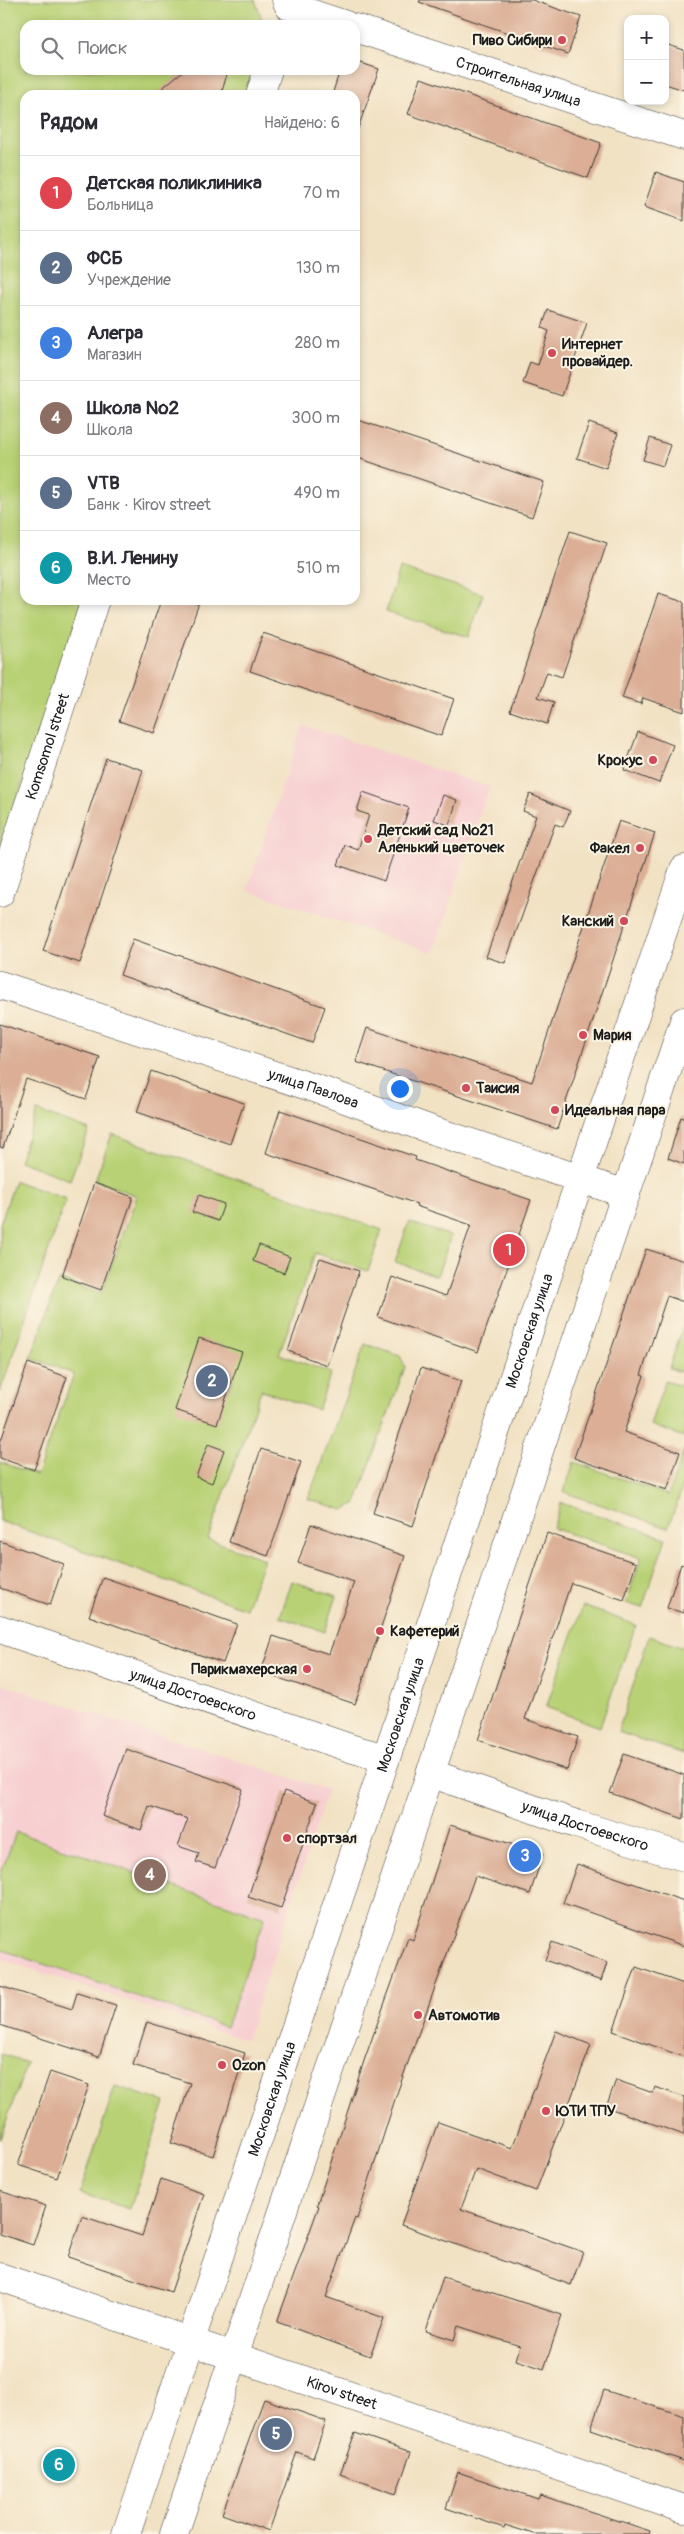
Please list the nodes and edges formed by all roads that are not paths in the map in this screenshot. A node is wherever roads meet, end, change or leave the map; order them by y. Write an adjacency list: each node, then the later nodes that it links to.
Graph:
1 (286, 10): 2 (main road)
2 (326, 20)
3 (360, 30): 6 (main road, Строительная улица)
4 (266, 75): 5 (main road)
5 (262, 90)
6 (684, 136)
7 (94, 605): 9 (main road, Komsomol street)
8 (684, 869): 12 (main road, Московская улица)
9 (0, 893)
10 (0, 986): 12 (main road, улица Павлова)
11 (684, 1022): 13 (main road)
12 (580, 1179): 13 (main road, улица Павлова); 15 (main road, Московская улица)
13 (626, 1194): 16 (main road)
14 (0, 1629): 15 (main road, улица Достоевского)
15 (386, 1758): 19 (main road, Московская улица)
16 (430, 1773): 17 (main road, улица Достоевского); 20 (main road)
17 (684, 1857)
18 (0, 2277): 19 (main road, Kirov street)
19 (191, 2341): 20 (main road, Kirov street); 22 (main road, Московская улица)
20 (234, 2356): 21 (main road, Kirov street); 23 (main road)
21 (684, 2509)
22 (126, 2534)
23 (174, 2534)

